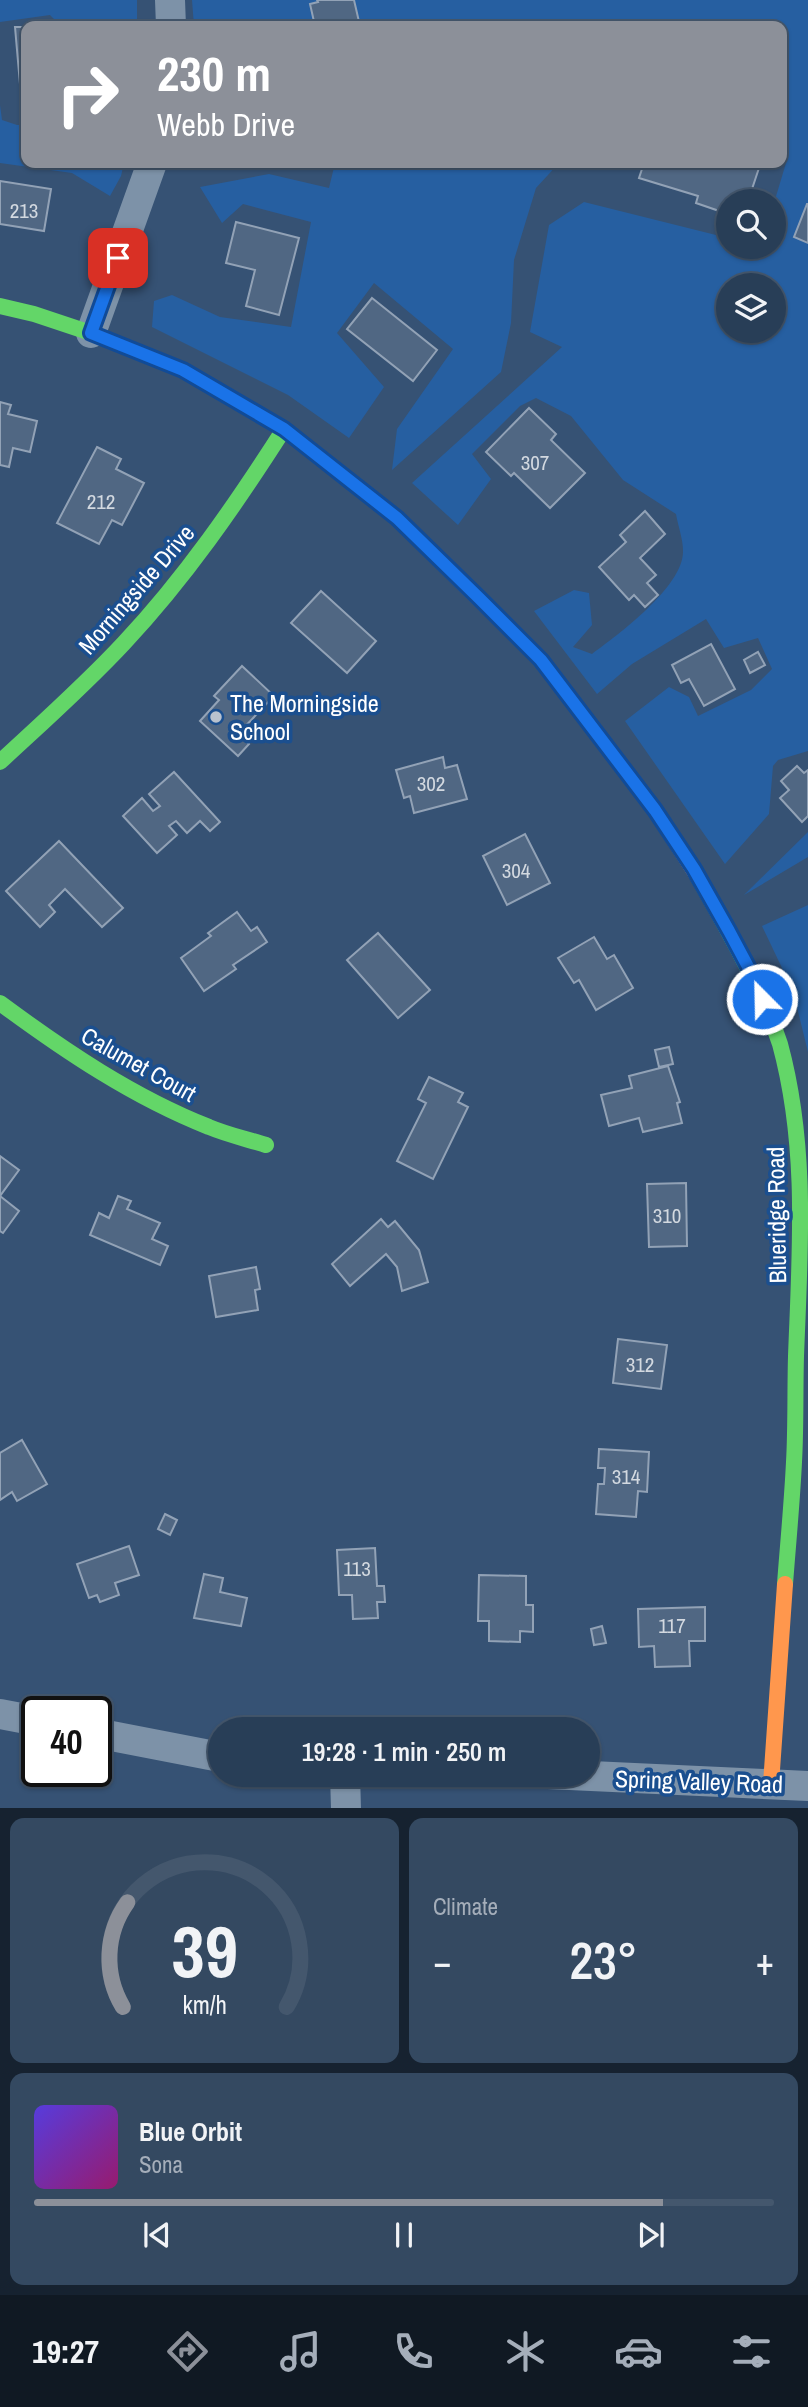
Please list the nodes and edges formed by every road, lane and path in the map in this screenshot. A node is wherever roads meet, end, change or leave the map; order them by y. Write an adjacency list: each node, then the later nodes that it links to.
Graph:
1 (170, 0): 2 (street)
2 (172, 21)
3 (150, 168): 5 (street)
4 (0, 306): 5 (street, Blueridge Road)
5 (91, 333): 6 (street, Blueridge Road)
6 (284, 429): 7 (street, Morningside Drive); 15 (street, Blueridge Road)
7 (0, 762)
8 (0, 1003): 9 (street, Calumet Court)
9 (266, 1145)
10 (0, 1714): 11 (street)
11 (21, 1718)
12 (112, 1736): 13 (street)
13 (208, 1755)
14 (600, 1776): 15 (street, Spring Valley Road)
15 (771, 1784): 16 (street, Spring Valley Road)
16 (808, 1786)
17 (345, 1787): 18 (street)
18 (346, 1808)

